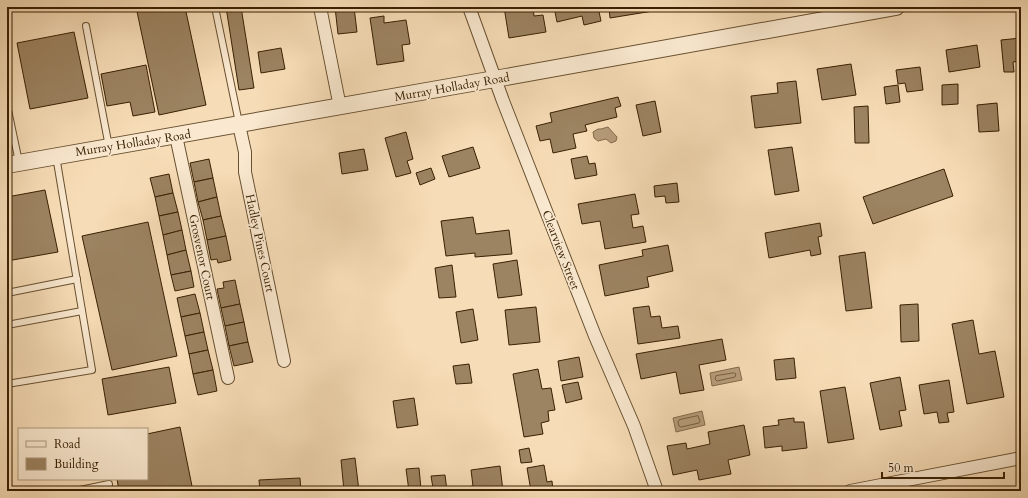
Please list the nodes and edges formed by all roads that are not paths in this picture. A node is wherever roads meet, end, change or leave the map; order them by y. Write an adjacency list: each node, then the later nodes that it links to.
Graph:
1 (215, 7): 10 (lane)
2 (320, 7): 9 (street)
3 (469, 7): 7 (street, Clearview Street)
4 (896, 7): 5 (street, Murray Holladay Road)
5 (835, 12): 7 (street, Murray Holladay Road)
6 (86, 26): 12 (lane)
7 (496, 79): 9 (street, Murray Holladay Road); 25 (street, Clearview Street)
8 (7, 105): 14 (lane)
9 (340, 107): 10 (street, Murray Holladay Road)
10 (239, 125): 11 (street, Murray Holladay Road); 19 (street, Hadley Pines Court)
11 (176, 136): 12 (street, Murray Holladay Road); 20 (street, Grosvenor Court)
12 (109, 147): 13 (street, Murray Holladay Road)
13 (56, 156): 14 (street, Murray Holladay Road); 15 (lane)
14 (13, 164)
15 (77, 279): 16 (lane); 17 (lane)
16 (7, 293)
17 (82, 311): 18 (lane); 21 (lane)
18 (7, 325)
19 (284, 361)
20 (228, 378)
21 (7, 384)
22 (1021, 458): 26 (street)
23 (109, 484): 24 (lane)
24 (75, 491)
25 (657, 491)
26 (850, 491)

